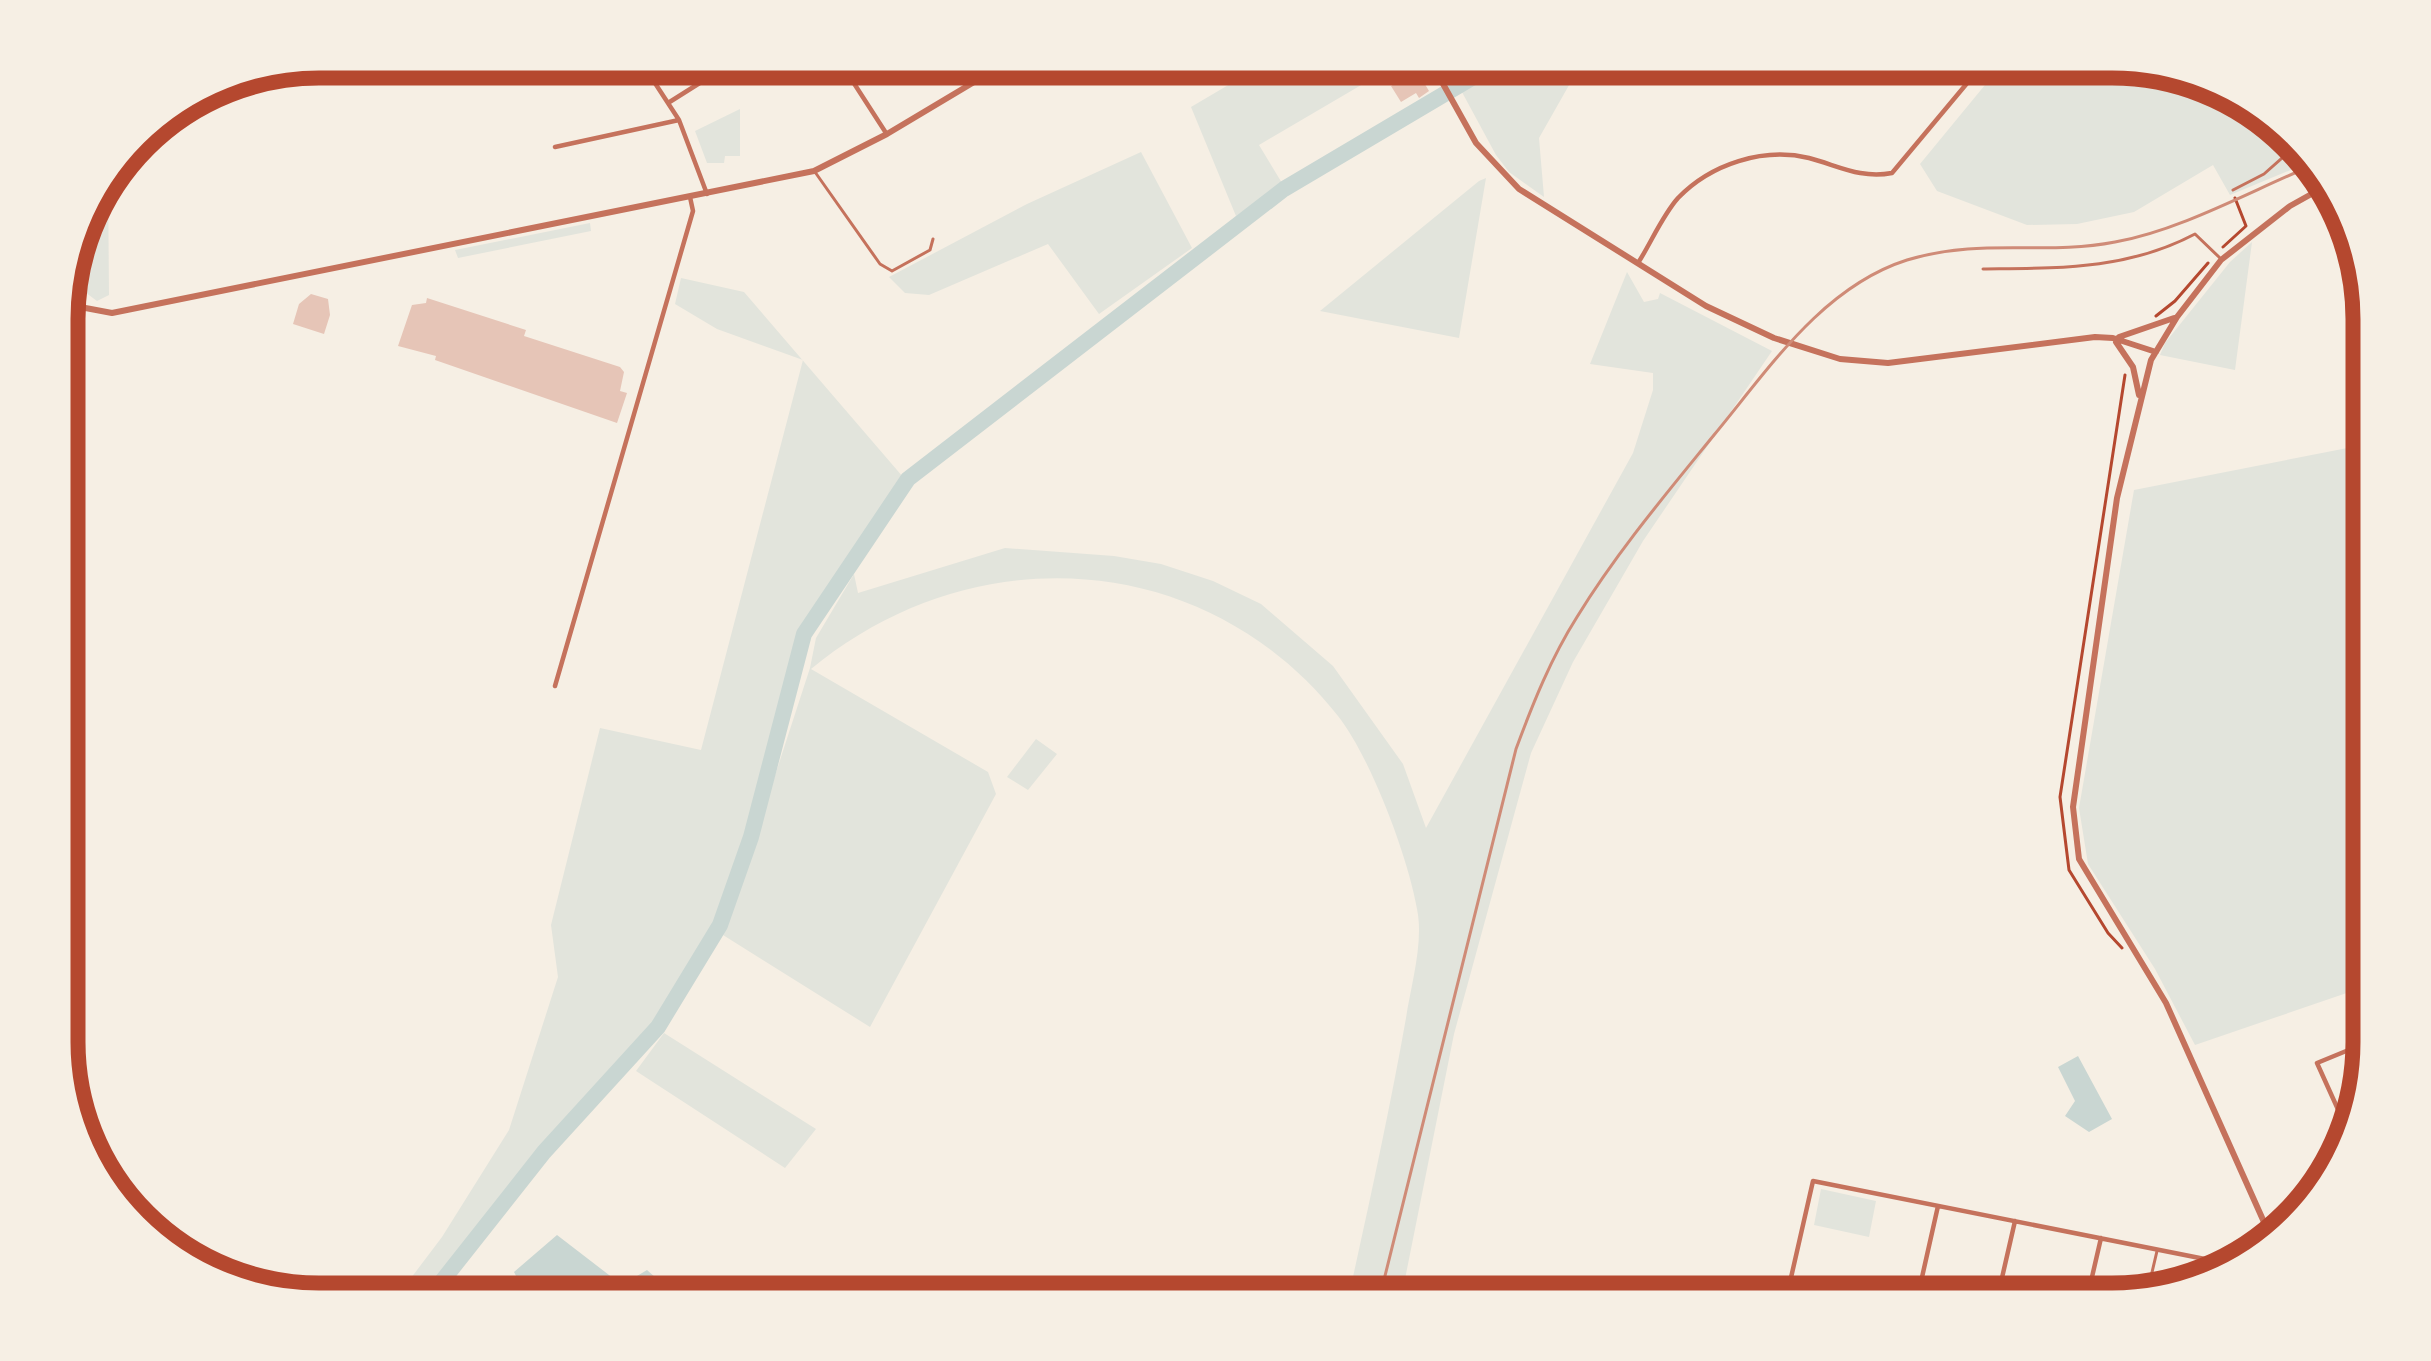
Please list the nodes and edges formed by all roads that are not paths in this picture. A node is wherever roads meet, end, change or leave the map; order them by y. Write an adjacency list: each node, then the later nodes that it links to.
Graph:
1 (652, 78): 7 (street)
2 (708, 78): 7 (street)
3 (850, 78): 9 (street)
4 (981, 78): 9 (street)
5 (1439, 78): 19 (street)
6 (1971, 78): 19 (street)
7 (668, 103): 8 (street)
8 (680, 120): 10 (street); 15 (street)
9 (886, 134): 12 (street)
10 (556, 147)
11 (2287, 154): 13 (lane)
12 (814, 170): 15 (street); 17 (lane)
13 (2233, 190)
14 (2316, 191): 18 (street)
15 (707, 194): 16 (street)
16 (690, 197): 21 (street); 26 (street)
17 (932, 239)
18 (2218, 257): 20 (lane); 22 (street)
19 (1638, 263): 23 (street)
20 (1983, 269)
21 (79, 307)
22 (2177, 316): 23 (street); 24 (street)
23 (2114, 338): 24 (street); 25 (street)
24 (2156, 352): 25 (street)
25 (2140, 398): 31 (street)
26 (555, 686)
27 (2352, 1049): 28 (street)
28 (2341, 1116)
29 (1938, 1206): 30 (street); 36 (street); 37 (street)
30 (2015, 1221): 32 (street); 38 (street)
31 (2266, 1227)
32 (2101, 1238): 33 (street); 39 (street)
33 (2158, 1250): 34 (street); 35 (lane)
34 (2208, 1263)
35 (2151, 1279)
36 (1790, 1282)
37 (1921, 1282)
38 (2001, 1282)
39 (2091, 1282)

